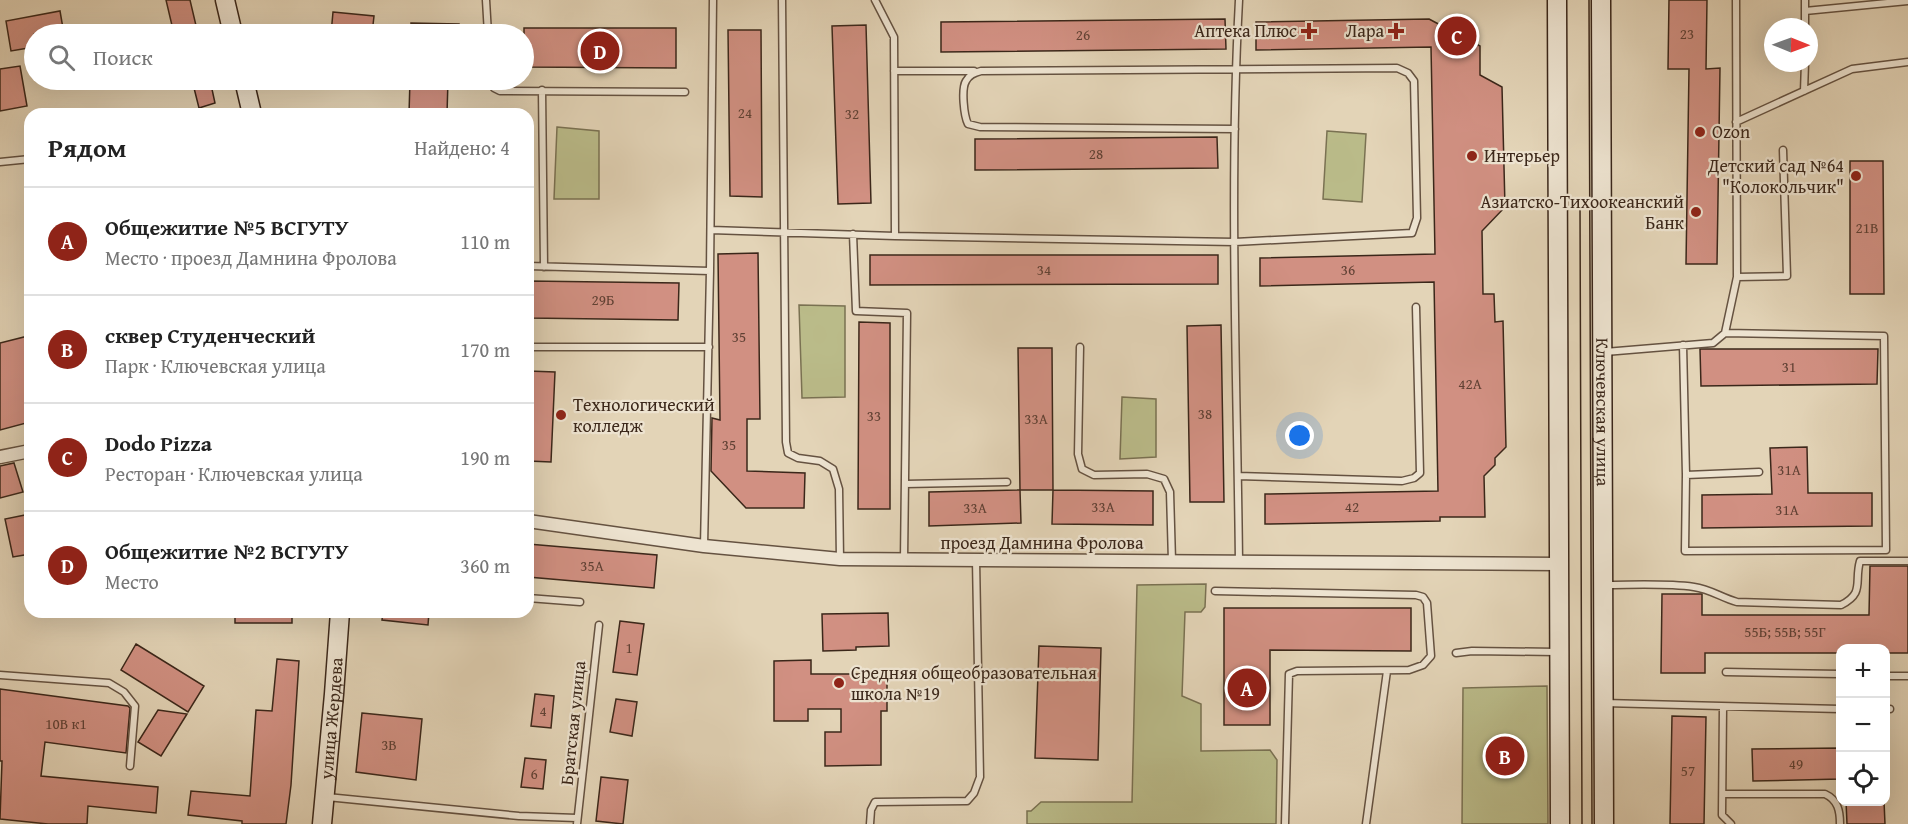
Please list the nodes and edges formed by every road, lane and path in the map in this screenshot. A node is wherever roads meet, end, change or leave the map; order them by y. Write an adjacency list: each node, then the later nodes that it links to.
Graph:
1 (225, 0): 14 (main road)
2 (486, 0): 15 (lane)
3 (713, 0): 32 (lane)
4 (782, 0): 33 (lane)
5 (874, 0): 18 (lane)
6 (1239, 0): 17 (lane)
7 (1558, 0): 63 (main road)
8 (1601, 0): 47 (main road, Ключевская улица)
9 (1736, 0): 27 (lane)
10 (1805, 0): 12 (lane)
11 (1908, 1): 12 (lane)
12 (1805, 11): 13 (lane)
13 (1805, 18)
14 (231, 24)
15 (487, 24)
16 (1908, 62): 24 (lane)
17 (1235, 69): 19 (lane); 28 (lane); 36 (lane)
18 (894, 71): 19 (lane); 35 (lane)
19 (981, 71): 28 (lane)
20 (1805, 72): 24 (lane)
21 (246, 90): 26 (main road)
22 (498, 90): 23 (lane)
23 (542, 90): 25 (lane); 38 (lane)
24 (1804, 91): 27 (lane)
25 (685, 92)
26 (249, 108)
27 (1736, 122): 40 (lane)
28 (1235, 129): 36 (lane)
29 (1784, 150): 40 (lane)
30 (24, 160): 31 (lane)
31 (0, 162)
32 (711, 230): 33 (lane); 39 (lane)
33 (785, 231): 34 (lane); 57 (lane)
34 (853, 234): 35 (lane); 54 (lane)
35 (895, 236): 36 (lane)
36 (1235, 242): 52 (lane)
37 (534, 266): 38 (lane)
38 (544, 267): 39 (lane)
39 (710, 271): 45 (lane)
40 (1737, 277): 42 (lane)
41 (1416, 307): 52 (lane)
42 (1725, 333): 43 (lane); 51 (lane)
43 (1683, 345): 47 (lane); 51 (lane)
44 (534, 347): 45 (lane)
45 (709, 347): 56 (lane)
46 (1080, 347): 61 (lane)
47 (1601, 352): 64 (main road, Ключевская улица)
48 (24, 452): 49 (street)
49 (0, 458)
50 (1759, 472): 51 (lane)
51 (1686, 475)
52 (1238, 476): 62 (lane)
53 (1007, 483): 54 (lane)
54 (905, 484): 58 (lane)
55 (534, 522): 56 (street, проезд Дамнина Фролова)
56 (704, 546): 57 (street, проезд Дамнина Фролова)
57 (840, 559): 58 (street, проезд Дамнина Фролова)
58 (904, 560): 59 (street, проезд Дамнина Фролова)
59 (976, 560): 61 (street, проезд Дамнина Фролова); 86 (lane)
60 (1908, 561): 64 (lane)
61 (1172, 562): 62 (street, проезд Дамнина Фролова)
62 (1239, 562): 63 (street, проезд Дамнина Фролова)
63 (1559, 564): 70 (main road)
64 (1602, 584): 78 (main road, Ключевская улица)
65 (1215, 591): 72 (lane)
66 (534, 598): 67 (lane)
67 (580, 602)
68 (340, 618): 83 (main road, улица Жердева)
69 (599, 625): 84 (lane, Братская улица)
70 (1559, 652): 71 (lane); 89 (main road)
71 (1456, 653)
72 (1388, 671): 87 (lane); 88 (lane)
73 (1726, 672): 75 (lane)
74 (0, 675): 81 (lane)
75 (1836, 675)
76 (1890, 675): 77 (lane)
77 (1908, 676)
78 (1602, 703): 79 (lane); 90 (main road, Ключевская улица)
79 (1722, 707): 80 (lane); 82 (lane)
80 (1836, 709)
81 (130, 766)
82 (1724, 794): 91 (lane); 92 (lane)
83 (324, 796): 84 (lane); 85 (main road, улица Жердева)
84 (577, 821)
85 (322, 824)
86 (870, 824)
87 (1285, 824)
88 (1366, 824)
89 (1560, 824)
90 (1604, 824)
91 (1731, 824)
92 (1840, 824)

